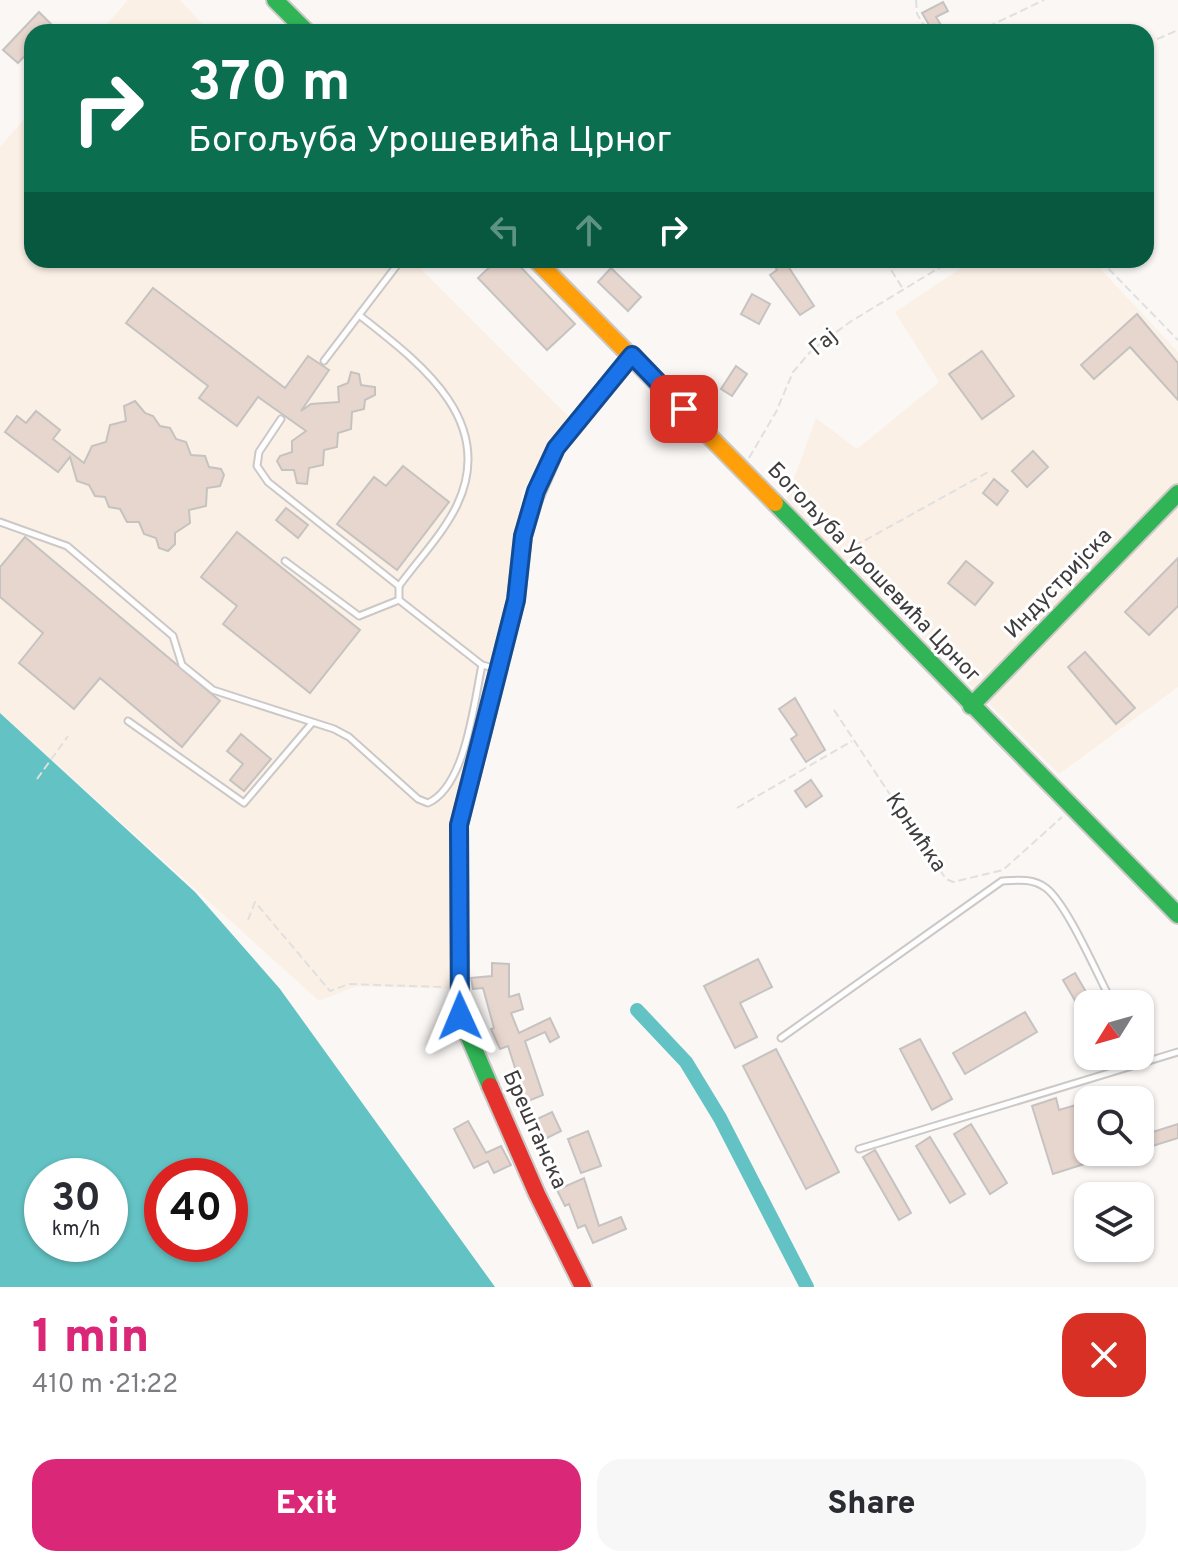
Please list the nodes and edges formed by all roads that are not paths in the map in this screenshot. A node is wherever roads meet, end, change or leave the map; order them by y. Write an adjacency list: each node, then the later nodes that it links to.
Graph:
1 (275, 0): 2 (street)
2 (299, 24)
3 (395, 268): 5 (lane)
4 (544, 268): 6 (street, Богољуба Урошевића Црног)
5 (359, 315): 7 (lane); 12 (lane)
6 (632, 355): 15 (street, Брештанска); 16 (street, Богољуба Урошевића Црног)
7 (324, 361)
8 (281, 419): 12 (lane)
9 (1178, 493): 16 (street, Индустријска)
10 (0, 522): 18 (lane)
11 (285, 561): 13 (lane)
12 (399, 586): 13 (lane)
13 (399, 600): 14 (lane)
14 (482, 665): 15 (lane); 18 (lane)
15 (499, 669): 26 (street, Брештанска)
16 (971, 706): 19 (street, Богољуба Урошевића Црног)
17 (128, 721): 18 (lane)
18 (312, 723)
19 (1178, 915)
20 (1105, 990): 21 (lane)
21 (781, 1038)
22 (1178, 1052): 23 (lane)
23 (1154, 1059)
24 (1119, 1070): 25 (lane)
25 (859, 1149)
26 (583, 1287)

